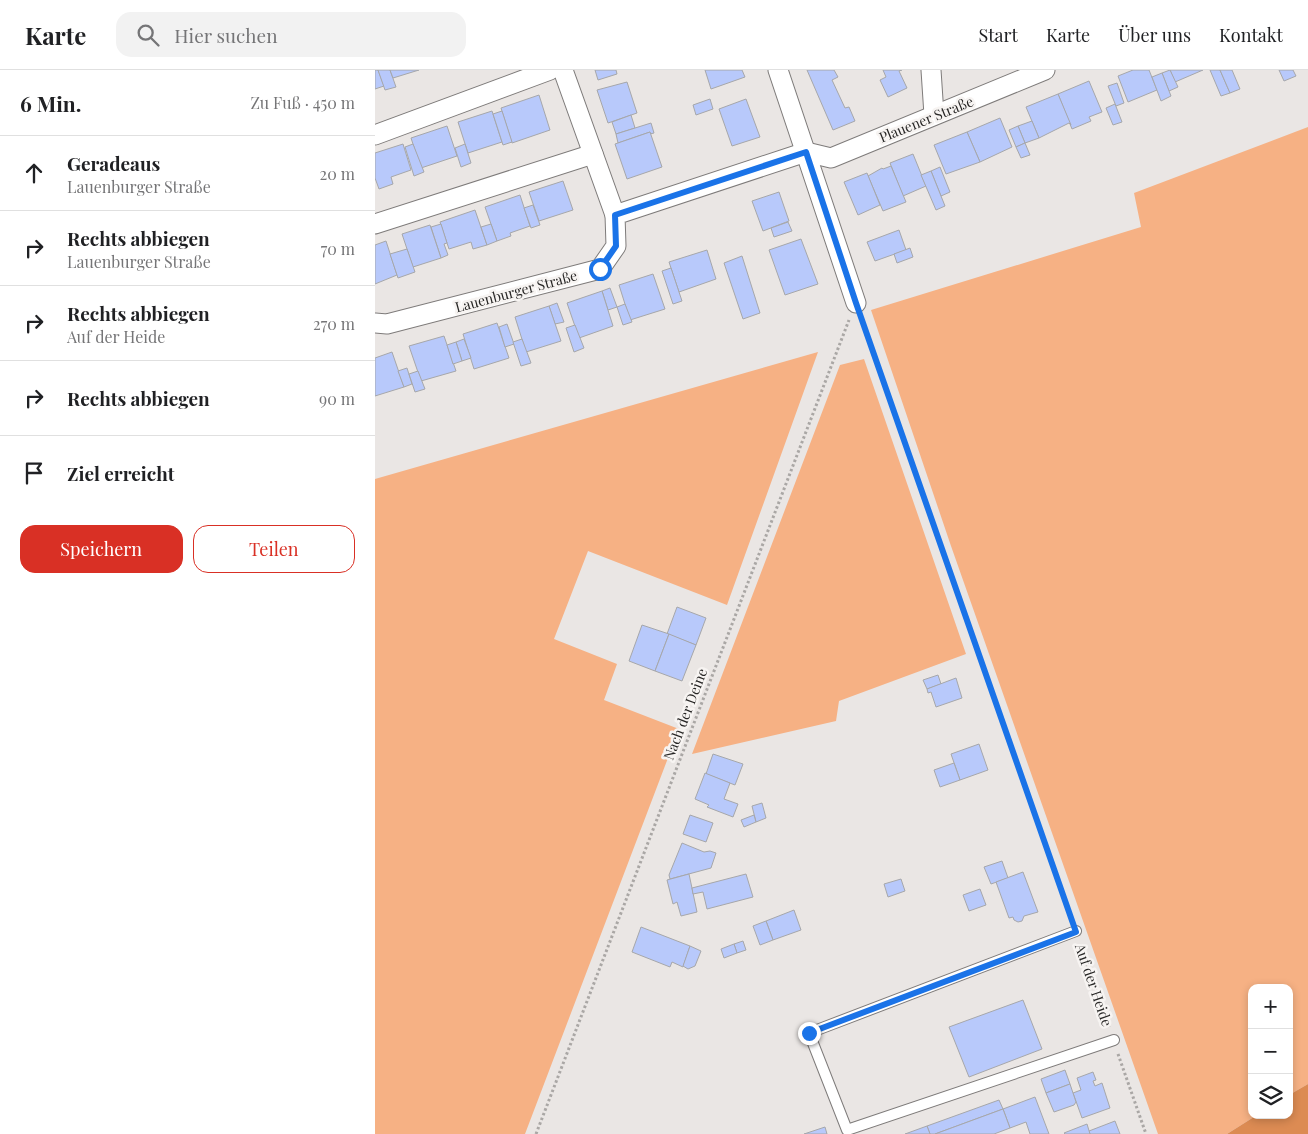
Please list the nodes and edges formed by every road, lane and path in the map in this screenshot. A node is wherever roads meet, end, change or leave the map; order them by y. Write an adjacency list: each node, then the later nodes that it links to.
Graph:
1 (550, 70): 7 (street)
2 (563, 70): 9 (street, Lauenburger Straße)
3 (778, 70): 8 (street)
4 (931, 70): 6 (street)
5 (1045, 70): 6 (street, Plauener Straße)
6 (934, 116): 8 (street, Plauener Straße)
7 (375, 135)
8 (806, 152): 10 (street); 12 (street)
9 (593, 154): 10 (street, Lauenburger Straße); 11 (street)
10 (615, 215): 13 (street, Lauenburger Straße)
11 (375, 224)
12 (856, 303): 14 (path, Auf der Heide); 16 (path, Nach der Deine)
13 (375, 323)
14 (1076, 932): 15 (path, Auf der Heide); 15 (lane)
15 (1113, 1040): 17 (path, Auf der Heide)
16 (536, 1134)
17 (1146, 1134)

